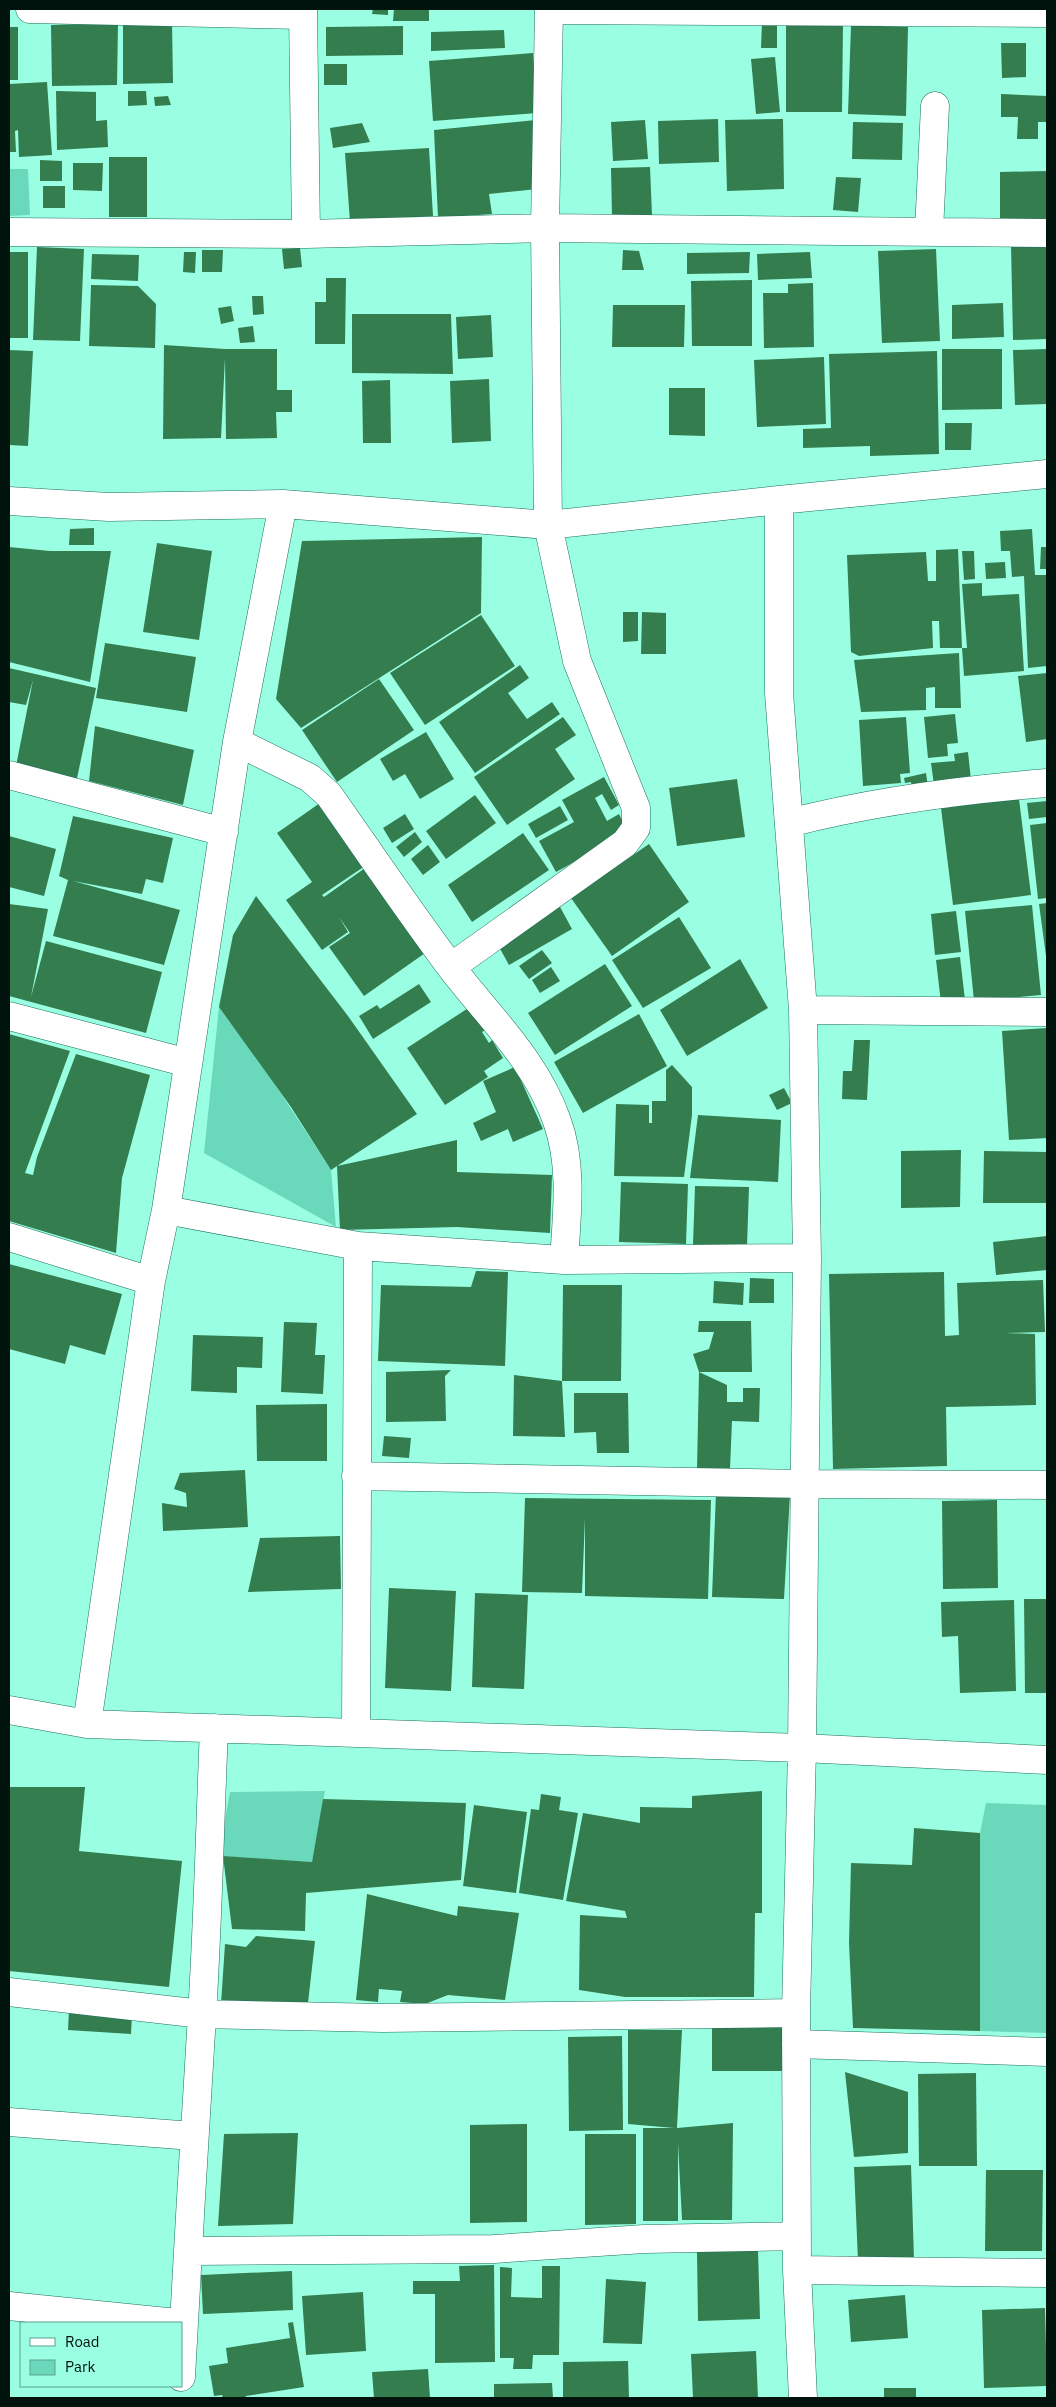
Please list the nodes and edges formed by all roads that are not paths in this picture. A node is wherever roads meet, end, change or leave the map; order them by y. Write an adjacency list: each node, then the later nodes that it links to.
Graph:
1 (30, 9): 3 (street)
2 (549, 9): 4 (street); 6 (street)
3 (303, 12): 9 (street)
4 (1047, 13)
5 (935, 106): 7 (street)
6 (545, 228): 7 (street); 9 (street); 15 (street)
7 (929, 231): 10 (street)
8 (9, 232): 9 (street)
9 (306, 234)
10 (1047, 234)
11 (1047, 474): 12 (street)
12 (778, 500): 15 (street); 19 (street)
13 (9, 501): 14 (street)
14 (283, 504): 15 (street); 16 (street)
15 (548, 525): 21 (street)
16 (238, 742): 20 (street); 21 (street)
17 (9, 776): 20 (street)
18 (1047, 783): 19 (street)
19 (789, 823): 22 (street)
20 (224, 832): 25 (street)
21 (451, 967): 30 (street)
22 (803, 1010): 23 (street); 29 (street)
23 (1047, 1012)
24 (9, 1016): 25 (street)
25 (188, 1063): 26 (street)
26 (166, 1210): 28 (street); 31 (street)
27 (9, 1237): 31 (street)
28 (358, 1246): 30 (street); 32 (street)
29 (807, 1258): 30 (street); 33 (street)
30 (564, 1260)
31 (151, 1281): 36 (street)
32 (356, 1476): 33 (street); 38 (street)
33 (806, 1484): 34 (street); 39 (street)
34 (1047, 1485)
35 (9, 1710): 36 (street)
36 (87, 1724): 37 (street)
37 (214, 1728): 38 (street); 43 (street)
38 (356, 1733): 39 (street)
39 (802, 1748): 40 (street); 42 (street)
40 (1047, 1760)
41 (9, 1992): 43 (street)
42 (796, 2013): 43 (street); 44 (street)
43 (202, 2014): 47 (street)
44 (796, 2044): 45 (street); 48 (street)
45 (1047, 2052)
46 (9, 2122): 47 (street)
47 (193, 2136): 49 (street)
48 (797, 2236): 49 (street); 50 (street)
49 (190, 2251): 54 (street)
50 (797, 2270): 51 (street); 55 (street)
51 (1047, 2273)
52 (9, 2306): 53 (street)
53 (162, 2322)
54 (181, 2322)
55 (803, 2398)

